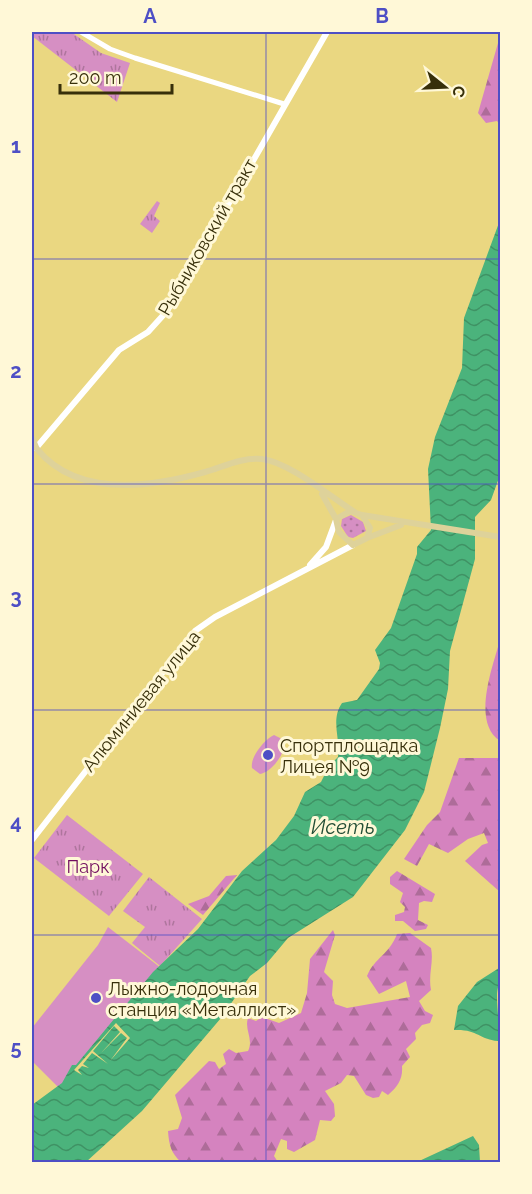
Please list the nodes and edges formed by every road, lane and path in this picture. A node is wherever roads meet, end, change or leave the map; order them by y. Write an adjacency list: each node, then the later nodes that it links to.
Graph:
1 (81, 32): 3 (street)
2 (327, 32): 3 (main road, Рыбниковский тракт)
3 (284, 104): 5 (main road, Рыбниковский тракт)
4 (32, 438): 5 (main road)
5 (33, 449): 6 (main road)
6 (318, 489): 7 (main road); 8 (main road)
7 (359, 514): 8 (main road); 9 (main road); 11 (main road)
8 (336, 519): 12 (main road); 13 (main road)
9 (418, 525): 10 (main road); 11 (main road)
10 (501, 537)
11 (367, 538): 12 (main road)
12 (353, 545): 13 (main road, Алюминиевая улица)
13 (303, 571): 14 (main road, Алюминиевая улица)
14 (32, 840)

